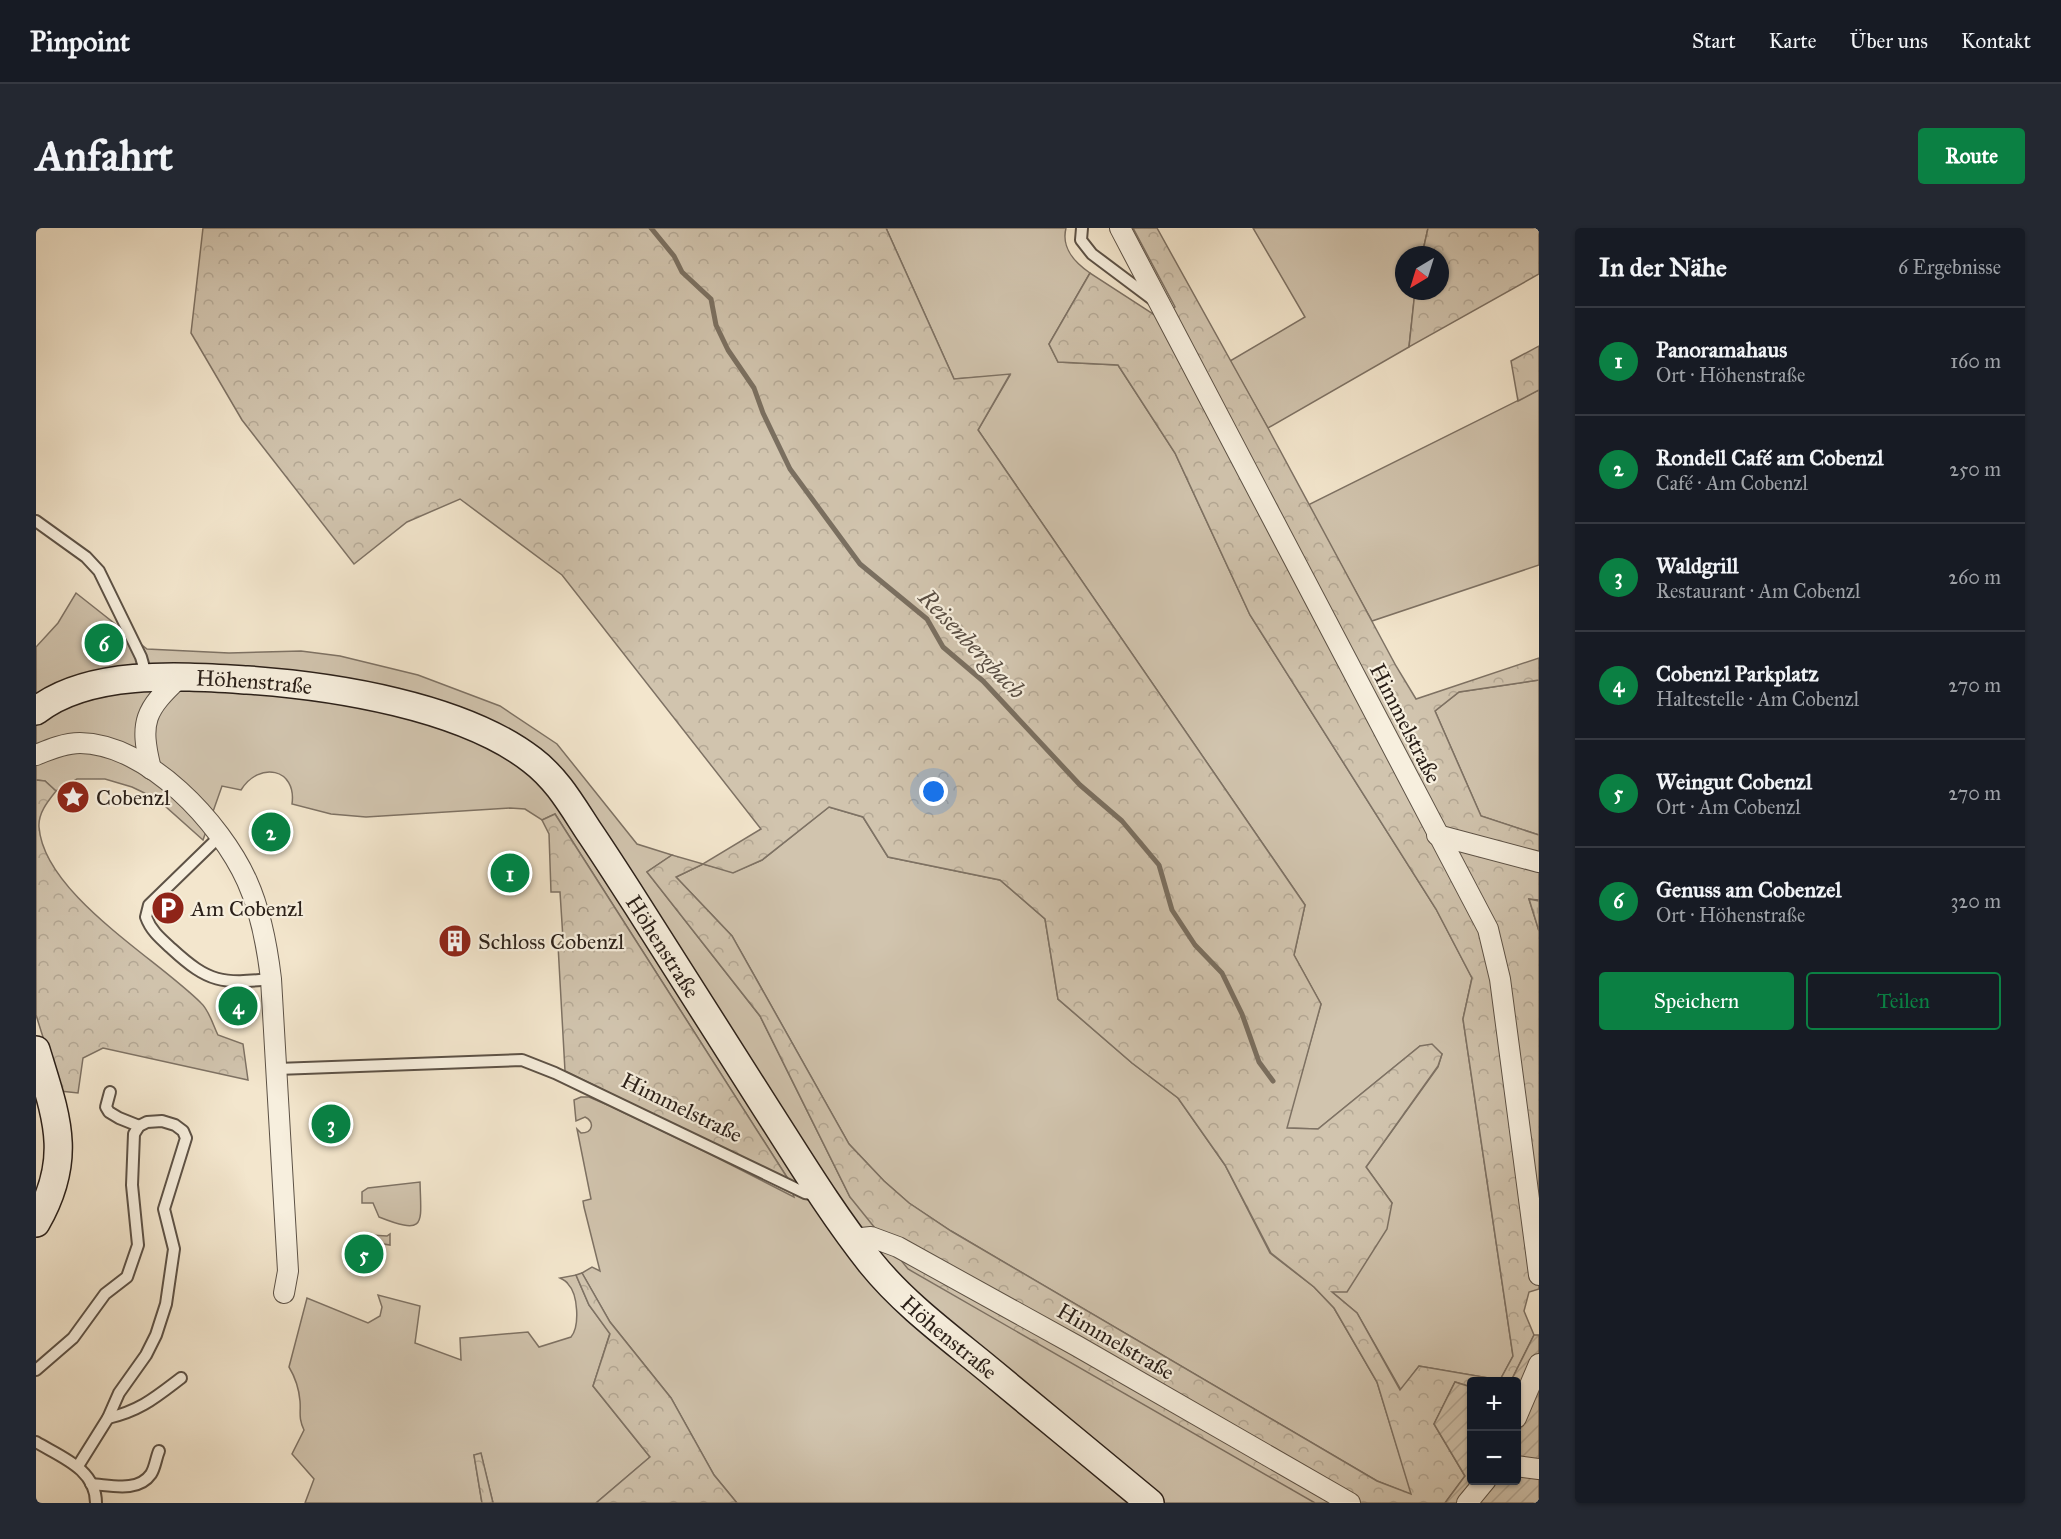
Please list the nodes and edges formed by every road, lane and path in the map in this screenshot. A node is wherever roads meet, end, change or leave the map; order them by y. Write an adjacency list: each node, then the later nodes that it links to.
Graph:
1 (1082, 228): 3 (lane)
2 (1120, 228): 3 (street, Himmelstraße)
3 (1160, 304): 10 (street, Himmelstraße)
4 (36, 521): 6 (lane)
5 (180, 676): 6 (street, Höhenstraße); 9 (street); 18 (street, Höhenstraße)
6 (147, 678): 7 (street, Höhenstraße)
7 (36, 711)
8 (36, 755): 9 (street)
9 (151, 769): 11 (street)
10 (1437, 835): 12 (street); 21 (street, Himmelstraße)
11 (220, 836): 13 (street); 13 (lane)
12 (1539, 862)
13 (271, 979): 15 (street)
14 (36, 1050): 19 (street)
15 (277, 1069): 18 (lane, Himmelstraße); 22 (street)
16 (110, 1092): 17 (lane)
17 (139, 1126): 24 (lane); 27 (lane)
18 (822, 1195): 20 (street, Höhenstraße)
19 (36, 1222)
20 (852, 1239): 36 (street, Höhenstraße); 37 (street, Himmelstraße)
21 (1539, 1275)
22 (284, 1293)
23 (1539, 1364): 26 (street)
24 (36, 1370)
25 (182, 1378): 27 (lane)
26 (1521, 1406)
27 (108, 1418): 30 (lane)
28 (36, 1442): 30 (lane)
29 (159, 1451): 33 (lane)
30 (78, 1466): 33 (lane)
31 (1521, 1466): 32 (street)
32 (1539, 1468)
33 (91, 1484): 35 (lane)
34 (1482, 1485): 38 (street)
35 (96, 1503)
36 (1150, 1503)
37 (1350, 1503)
38 (1467, 1503)

